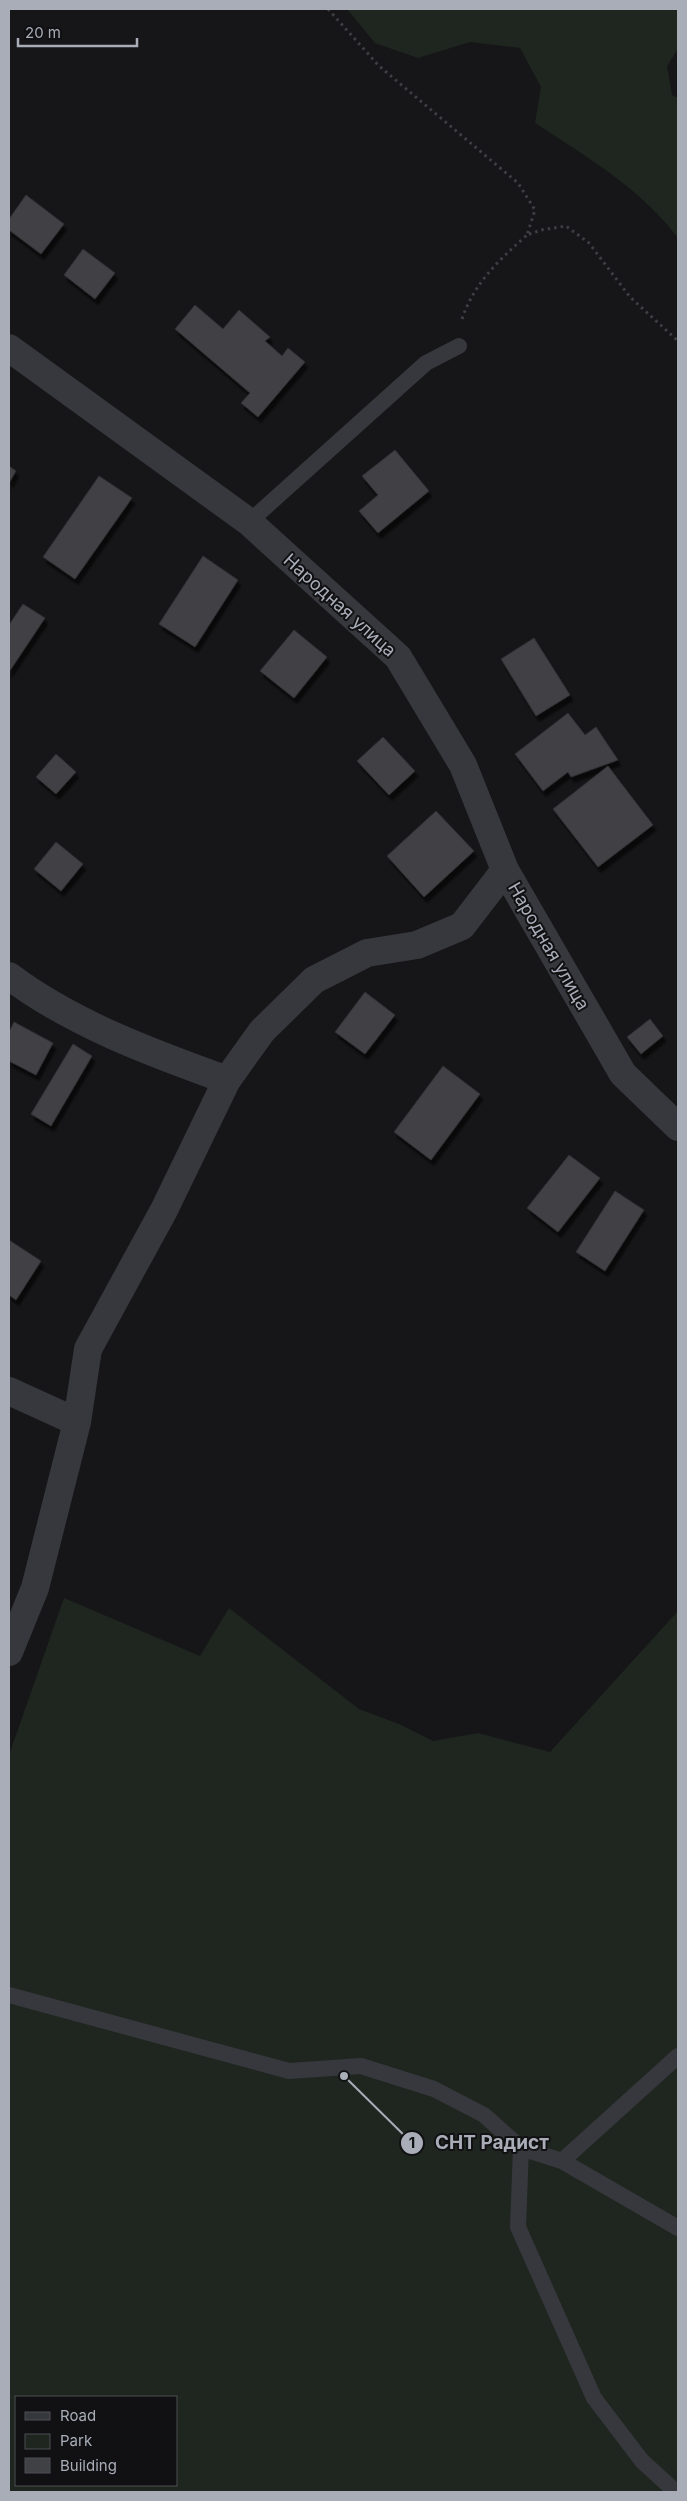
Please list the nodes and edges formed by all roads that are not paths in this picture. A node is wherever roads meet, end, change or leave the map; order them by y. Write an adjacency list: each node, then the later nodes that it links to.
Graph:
1 (459, 346): 3 (lane)
2 (9, 348): 3 (street, Народная улица)
3 (249, 522): 4 (street, Народная улица)
4 (505, 870): 6 (street); 7 (street, Народная улица)
5 (9, 976): 6 (street)
6 (227, 1080): 9 (street)
7 (678, 1127)
8 (9, 1392): 9 (street)
9 (77, 1422): 10 (street)
10 (9, 1652)
11 (9, 1995): 13 (lane)
12 (678, 2056): 14 (lane)
13 (521, 2148): 14 (lane); 16 (lane)
14 (562, 2160): 15 (lane)
15 (678, 2228)
16 (676, 2492)

